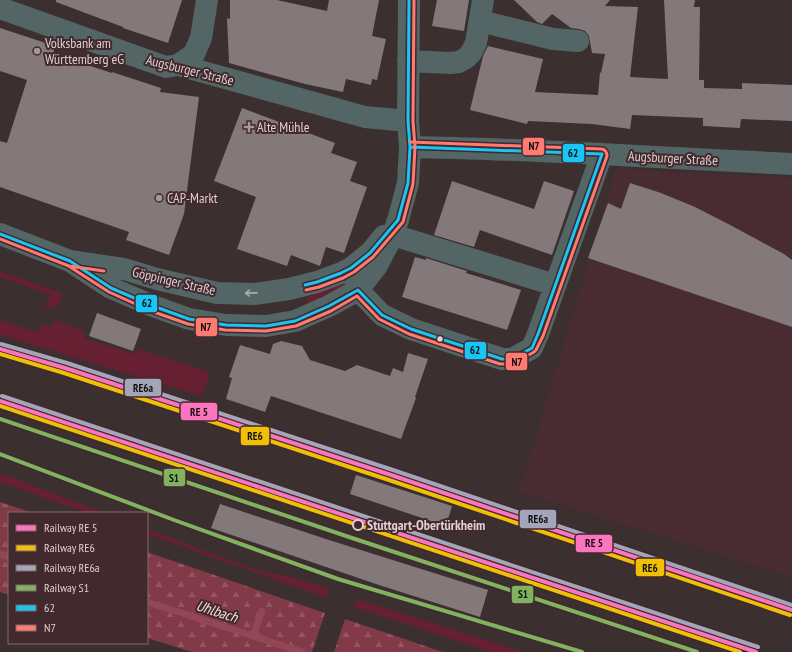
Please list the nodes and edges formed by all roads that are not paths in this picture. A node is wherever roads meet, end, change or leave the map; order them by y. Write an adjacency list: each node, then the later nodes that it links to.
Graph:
1 (207, 0): 7 (street)
2 (409, 0): 6 (street, Göppinger Straße)
3 (0, 8): 7 (street, Augsburger Straße)
4 (481, 10): 5 (street); 6 (street)
5 (578, 41)
6 (408, 61): 8 (street, Göppinger Straße)
7 (178, 65): 8 (street, Augsburger Straße)
8 (408, 121): 9 (street, Göppinger Straße)
9 (410, 147): 10 (street, Augsburger Straße); 12 (street, Göppinger Straße)
10 (602, 154): 11 (street, Augsburger Straße); 16 (street)
11 (792, 164)
12 (396, 228): 15 (street, Göppinger Straße); 16 (street); 17 (street, Göppinger Straße)
13 (0, 234): 14 (street, Göppinger Straße)
14 (70, 261): 15 (street, Göppinger Straße, one-way to 14); 17 (street, Göppinger Straße)
15 (351, 268): 17 (street)
16 (556, 285): 17 (street)
17 (358, 290)

